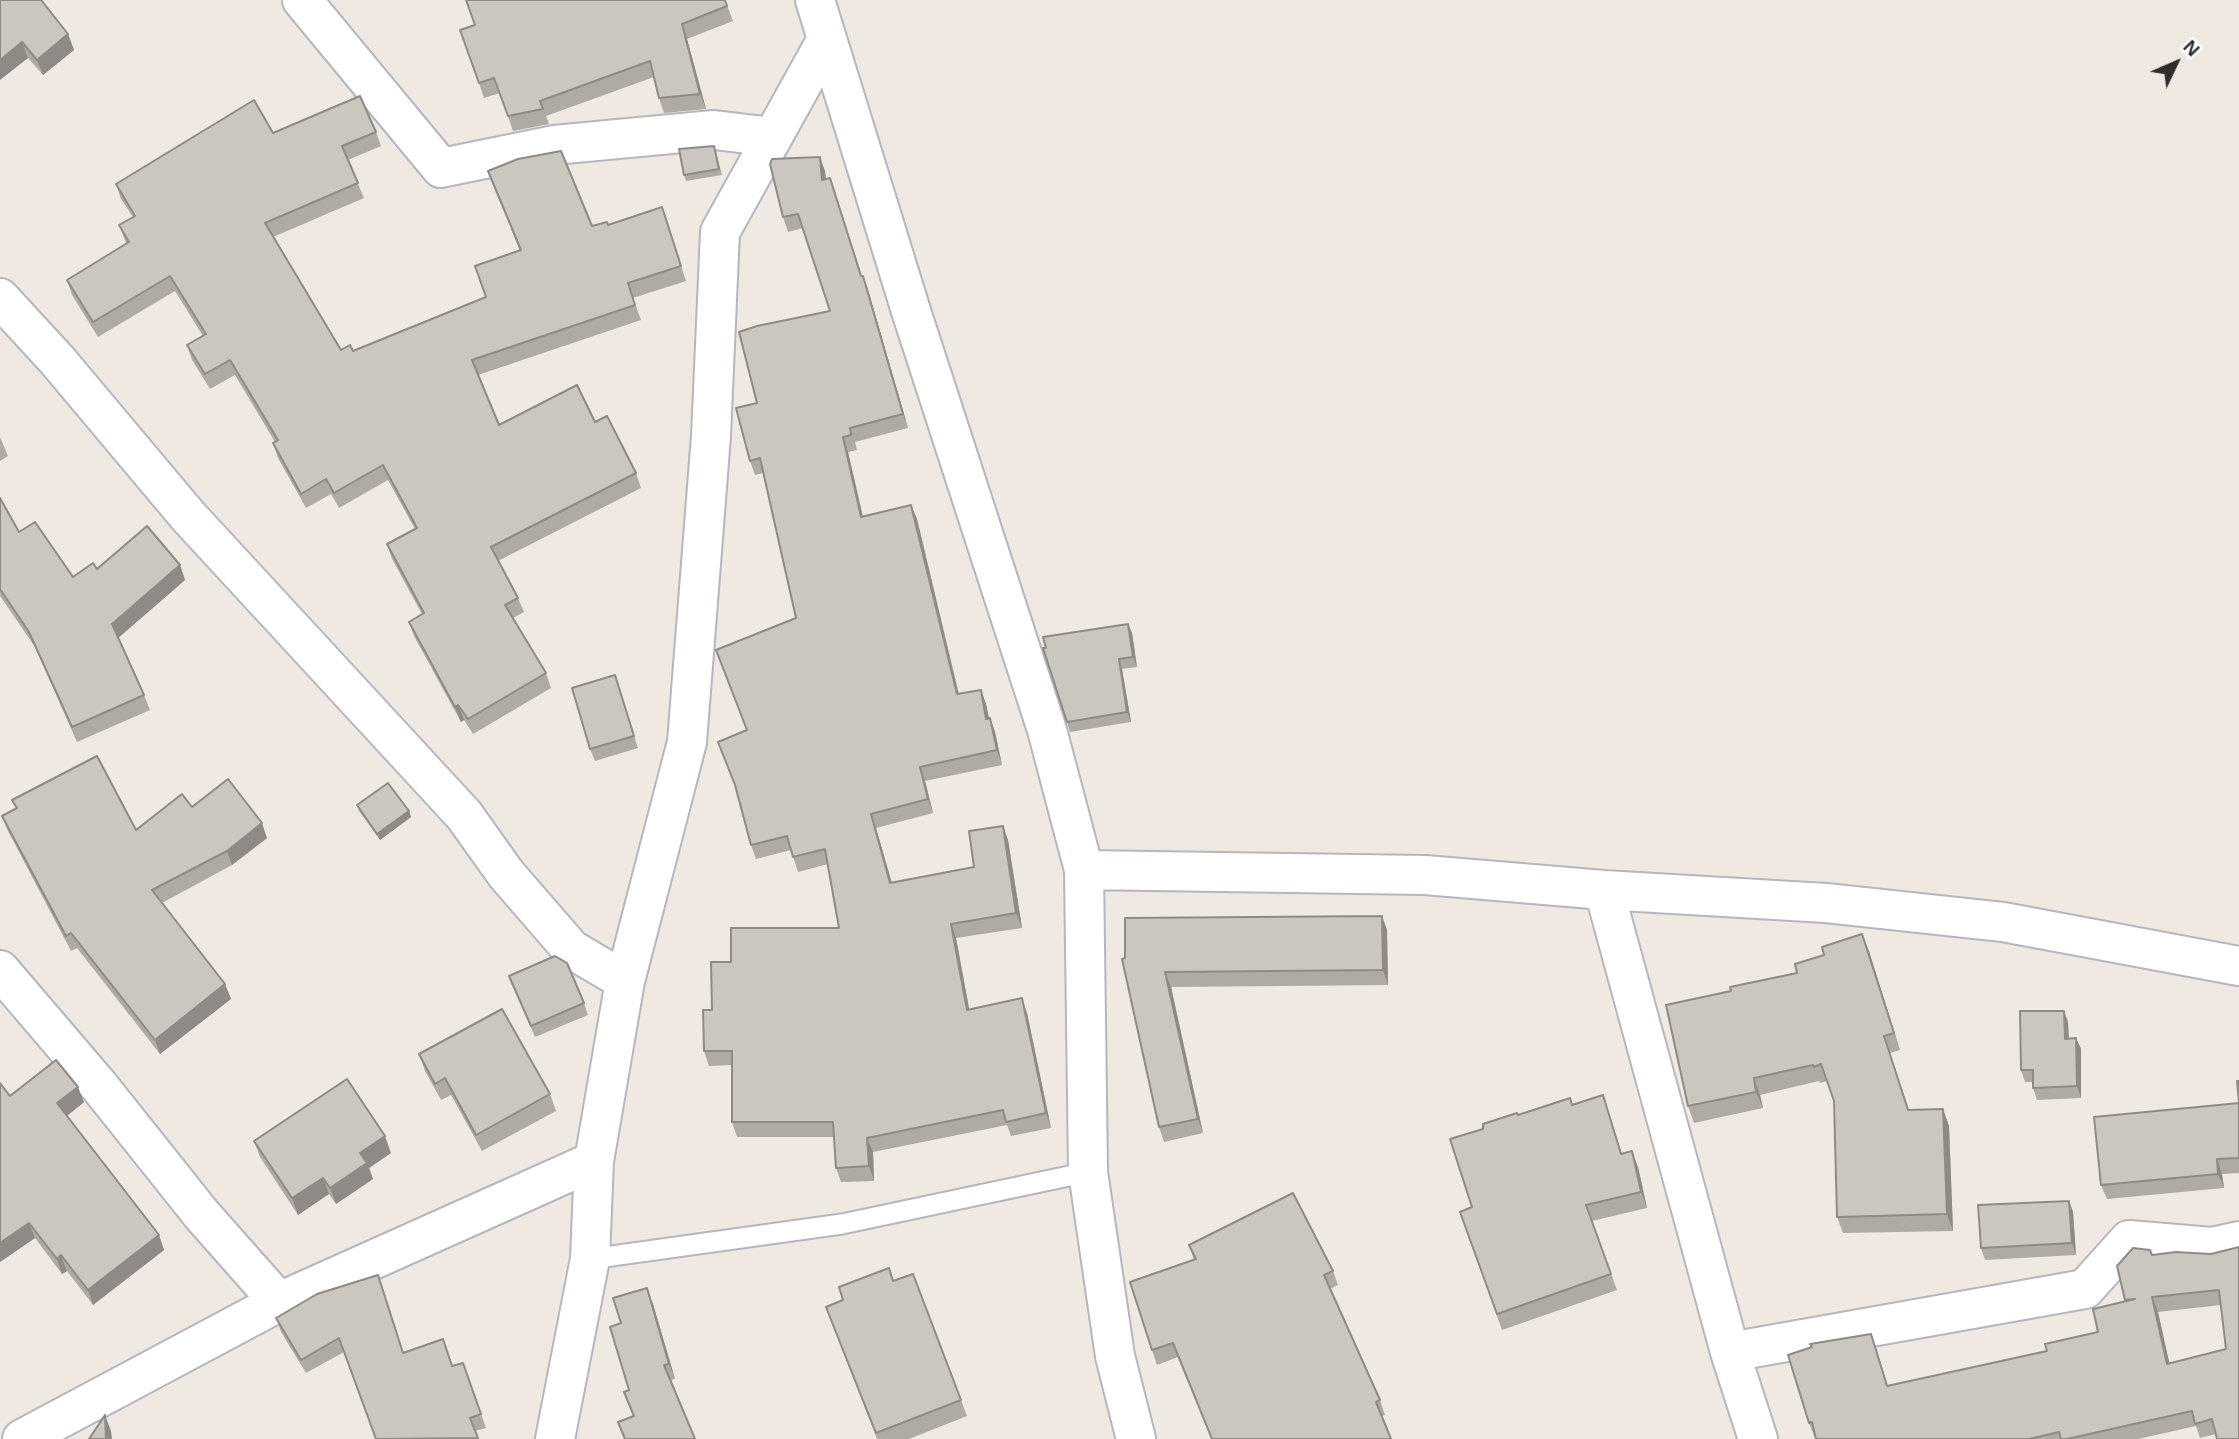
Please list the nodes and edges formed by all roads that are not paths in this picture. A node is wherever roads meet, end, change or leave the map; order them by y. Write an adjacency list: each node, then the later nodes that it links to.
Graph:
1 (302, 0): 4 (street)
2 (815, 0): 3 (street)
3 (827, 41): 4 (street); 6 (street)
4 (773, 137): 10 (street)
5 (0, 298): 10 (street)
6 (1084, 870): 7 (street); 12 (street)
7 (1604, 890): 8 (street); 16 (street)
8 (2239, 966)
9 (0, 970): 15 (street)
10 (625, 981): 11 (street)
11 (594, 1161): 14 (street); 15 (street)
12 (1088, 1172): 14 (lane); 19 (street)
13 (2239, 1241): 16 (street)
14 (590, 1259): 18 (street)
15 (279, 1302): 17 (street)
16 (1730, 1352): 20 (street)
17 (22, 1439)
18 (555, 1439)
19 (1136, 1439)
20 (1758, 1439)

